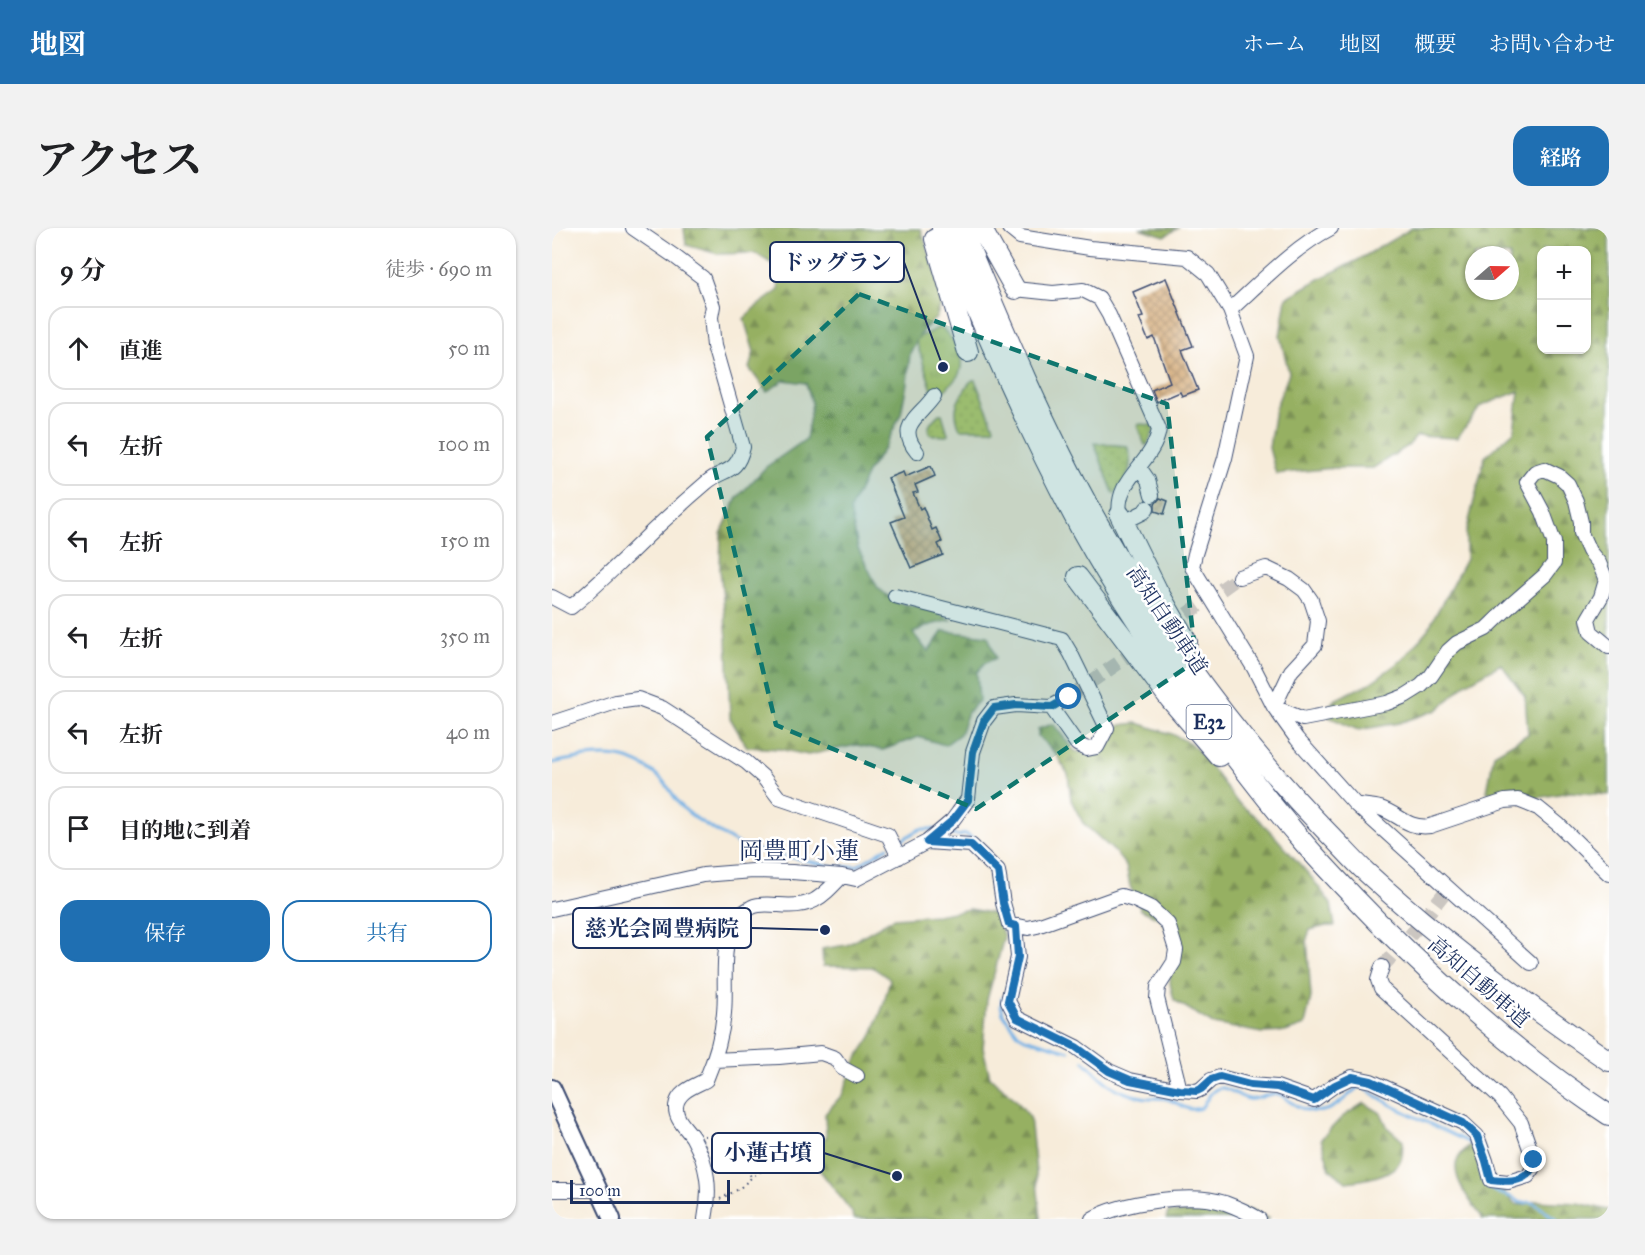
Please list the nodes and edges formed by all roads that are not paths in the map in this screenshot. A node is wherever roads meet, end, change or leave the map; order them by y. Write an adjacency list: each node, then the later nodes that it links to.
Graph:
1 (633, 228): 18 (street)
2 (932, 228): 10 (highway)
3 (942, 228): 26 (highway, 高知自動車道 / E32)
4 (961, 228): 25 (highway, 高知自動車道 / E32)
5 (981, 228): 8 (highway)
6 (1010, 228): 9 (street)
7 (1331, 228): 9 (street)
8 (1015, 289): 13 (street)
9 (1230, 310): 22 (street)
10 (968, 352)
11 (934, 396): 12 (street)
12 (917, 452)
13 (1139, 467): 14 (street); 14 (street)
14 (1122, 518): 25 (highway)
15 (1078, 577): 26 (highway)
16 (1239, 577): 22 (street)
17 (895, 596): 21 (street)
18 (552, 597)
19 (1609, 647): 22 (street)
20 (1072, 695): 21 (street)
21 (1052, 707): 27 (street)
22 (1274, 707): 24 (street)
23 (552, 723): 28 (street)
24 (1355, 804): 29 (street); 33 (street)
25 (1305, 810): 36 (highway, 高知自動車道 / E32)
26 (1299, 838): 40 (highway, 高知自動車道 / E32)
27 (931, 839): 28 (street); 32 (street)
28 (895, 849): 30 (street)
29 (1609, 874)
30 (842, 876): 31 (street); 35 (street)
31 (552, 909)
32 (1013, 925): 39 (street); 39 (street)
33 (1531, 963)
34 (1382, 968): 39 (street)
35 (714, 1060): 37 (street); 44 (street)
36 (1609, 1061)
37 (857, 1076)
38 (552, 1088): 42 (main road)
39 (1180, 1090)
40 (1609, 1115)
41 (552, 1190): 42 (street)
42 (598, 1190): 43 (main road)
43 (612, 1219)
44 (705, 1219)
45 (1092, 1219): 46 (street)
46 (1259, 1219)

